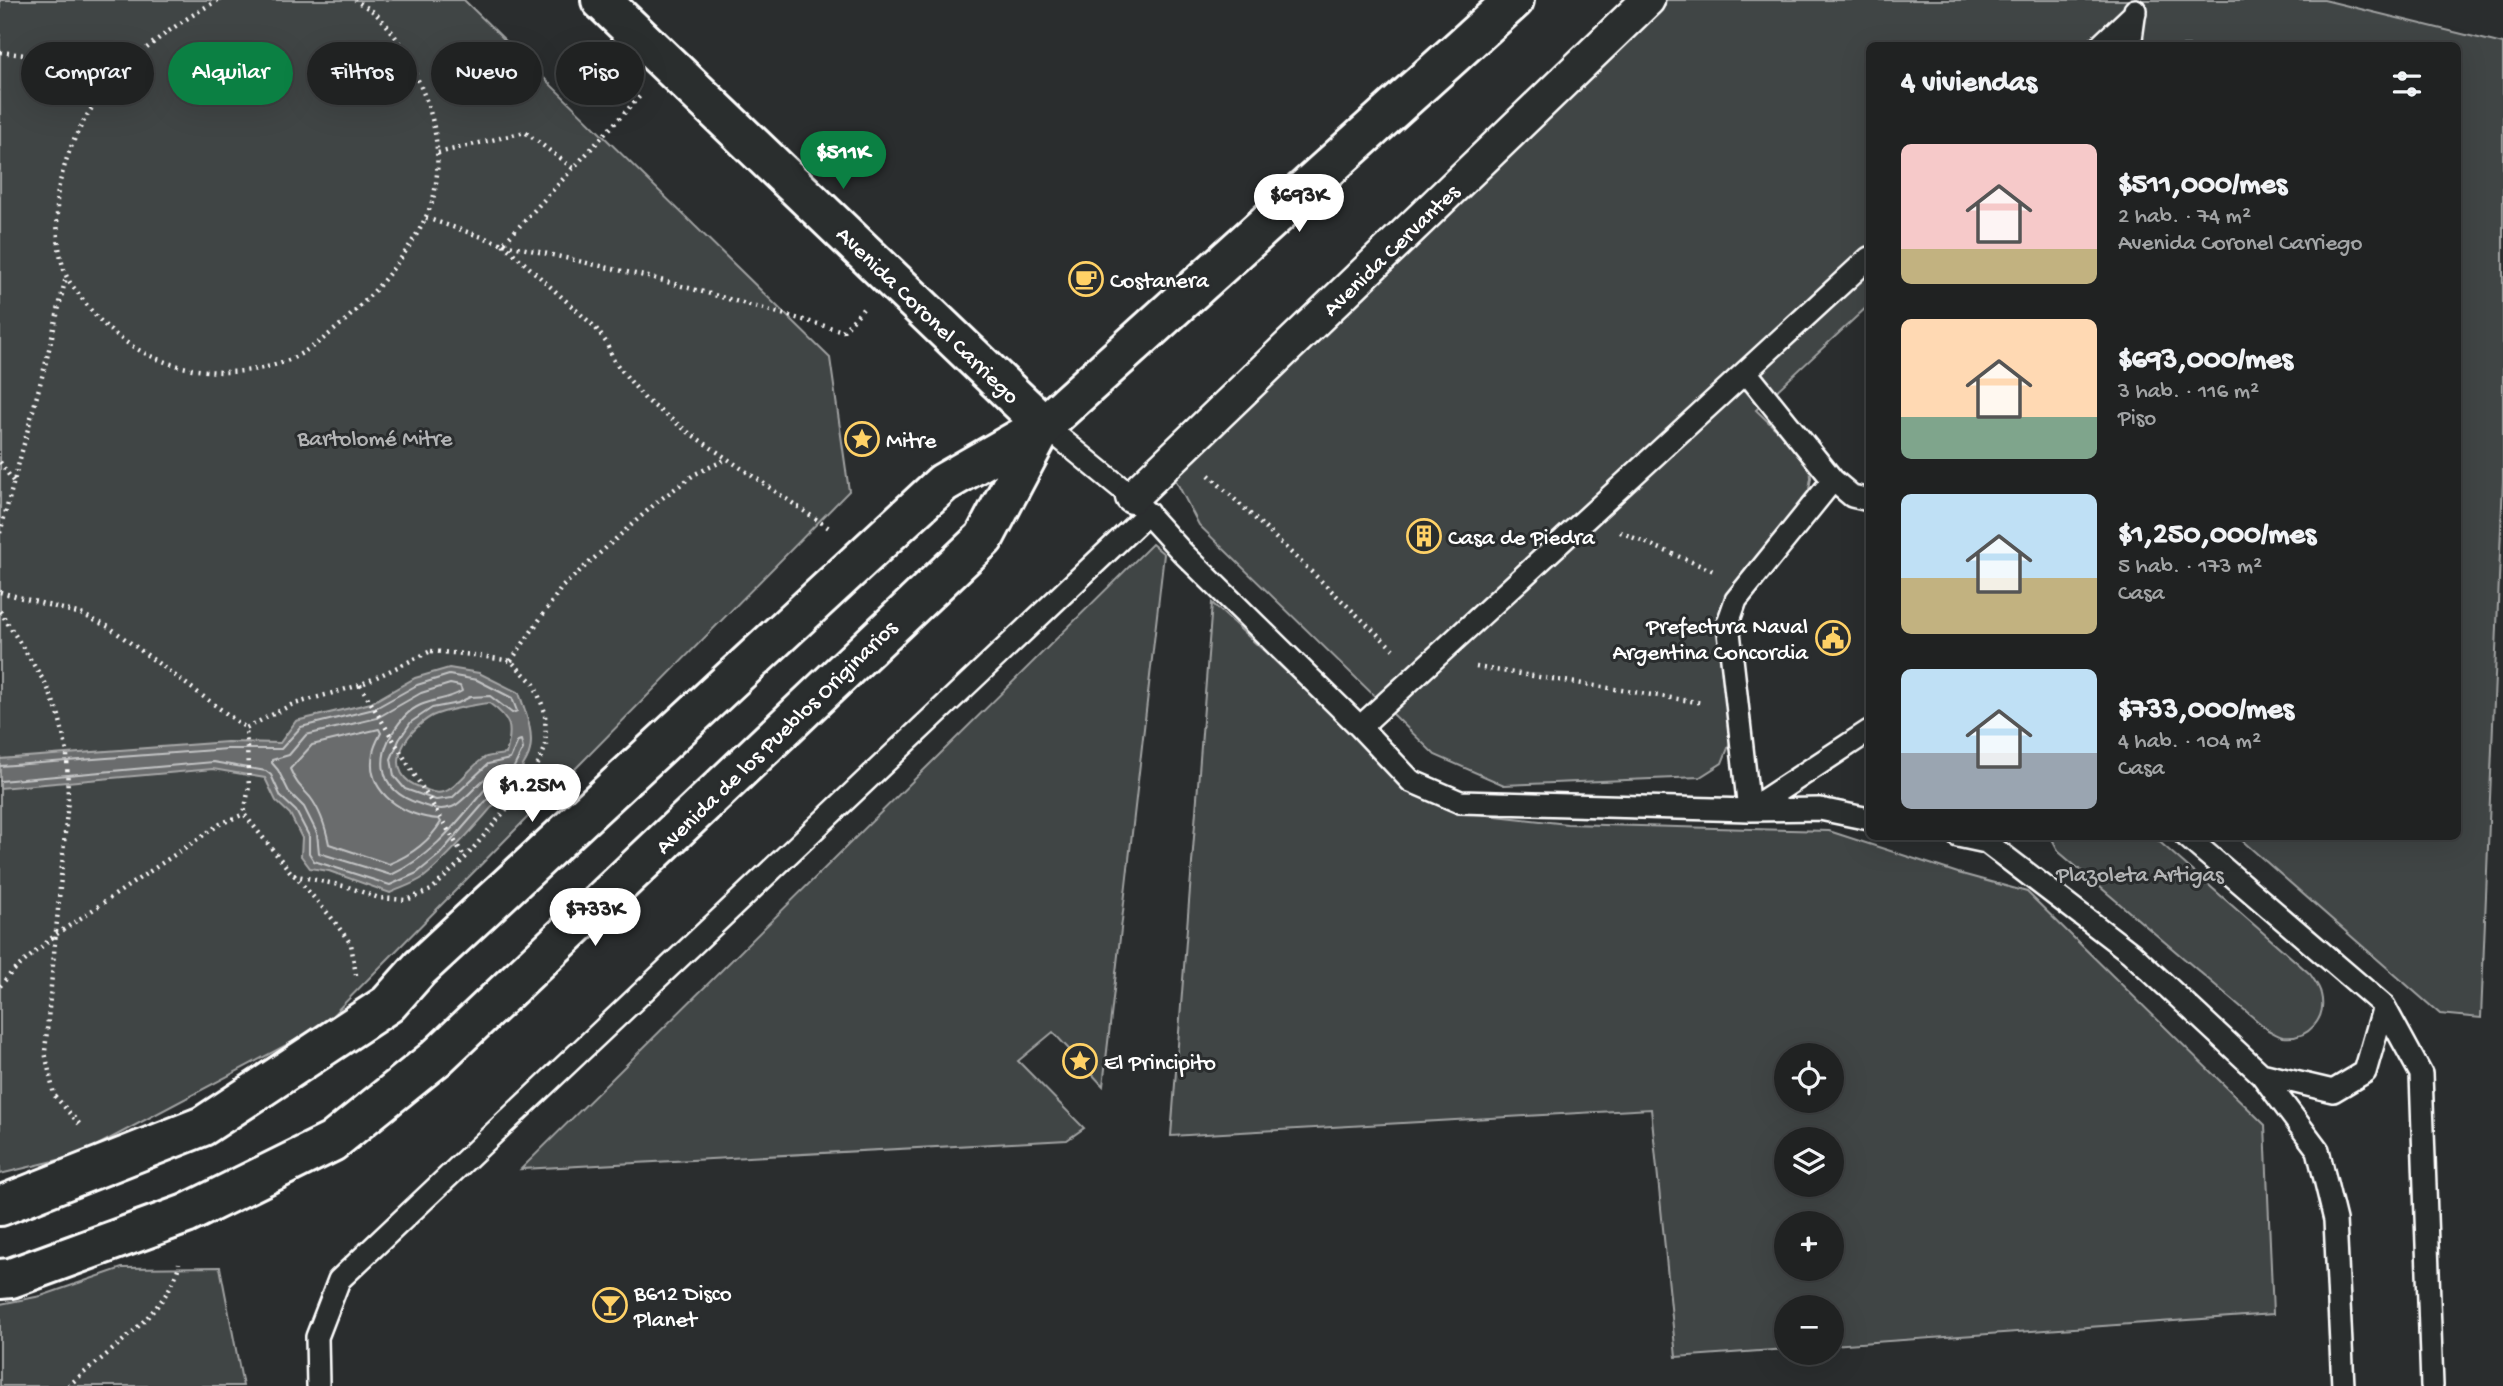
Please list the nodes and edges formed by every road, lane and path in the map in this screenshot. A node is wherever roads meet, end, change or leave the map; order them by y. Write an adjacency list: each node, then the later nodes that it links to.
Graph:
1 (218, 0): 7 (path)
2 (355, 0): 14 (path)
3 (601, 0): 12 (street, Avenida Coronel Carriego)
4 (1514, 0): 22 (street, Avenida de los Pueblos Originarios)
5 (1648, 0): 28 (street, Avenida Cervantes)
6 (2136, 7): 8 (lane); 9 (lane)
7 (153, 42)
8 (2104, 42)
9 (2131, 42)
10 (0, 52): 11 (path)
11 (21, 55)
12 (668, 65): 15 (path); 20 (street, Avenida Coronel Carriego)
13 (94, 105): 19 (path)
14 (438, 153): 15 (path); 16 (path)
15 (574, 169): 17 (path)
16 (426, 218): 17 (path); 19 (path)
17 (503, 244): 20 (path); 23 (path)
18 (1866, 261): 21 (lane)
19 (66, 276): 26 (path)
20 (891, 278): 22 (street, Avenida Coronel Carriego)
21 (1746, 372): 25 (lane); 29 (lane)
22 (1044, 425): 28 (lane); 31 (street, Avenida de los Pueblos Originarios); 54 (street, Avenida de los Pueblos Originarios)
23 (728, 459): 31 (path); 35 (path)
24 (0, 462): 26 (path)
25 (1833, 480): 27 (lane); 32 (lane)
26 (13, 481): 30 (path)
27 (1866, 499)
28 (1140, 505): 37 (lane); 57 (lane)
29 (1587, 519): 32 (path); 37 (lane)
30 (0, 533)
31 (867, 554): 50 (street, Avenida de los Pueblos Originarios)
32 (1748, 585): 40 (lane)
33 (0, 592): 38 (path)
34 (0, 611): 47 (path)
35 (511, 661): 36 (path); 45 (path)
36 (360, 685): 38 (path); 45 (path)
37 (1360, 727): 40 (lane)
38 (246, 728): 41 (path)
39 (1866, 734): 40 (lane)
40 (1749, 810): 42 (lane)
41 (244, 814): 46 (path); 47 (path)
42 (1866, 818)
43 (1988, 840): 51 (lane)
44 (2191, 840): 49 (lane)
45 (465, 858): 46 (path)
46 (293, 874): 50 (path)
47 (54, 936): 48 (path); 52 (path)
48 (0, 985)
49 (2384, 1006): 51 (lane); 59 (lane)
50 (363, 1020): 52 (street, Avenida de los Pueblos Originarios)
51 (2261, 1074): 58 (lane)
52 (114, 1161): 53 (street, Avenida de los Pueblos Originarios)
53 (0, 1206)
54 (186, 1214): 55 (street, Avenida de los Pueblos Originarios); 56 (path)
55 (0, 1279)
56 (68, 1386)
57 (318, 1386)
58 (2343, 1386)
59 (2432, 1386)

